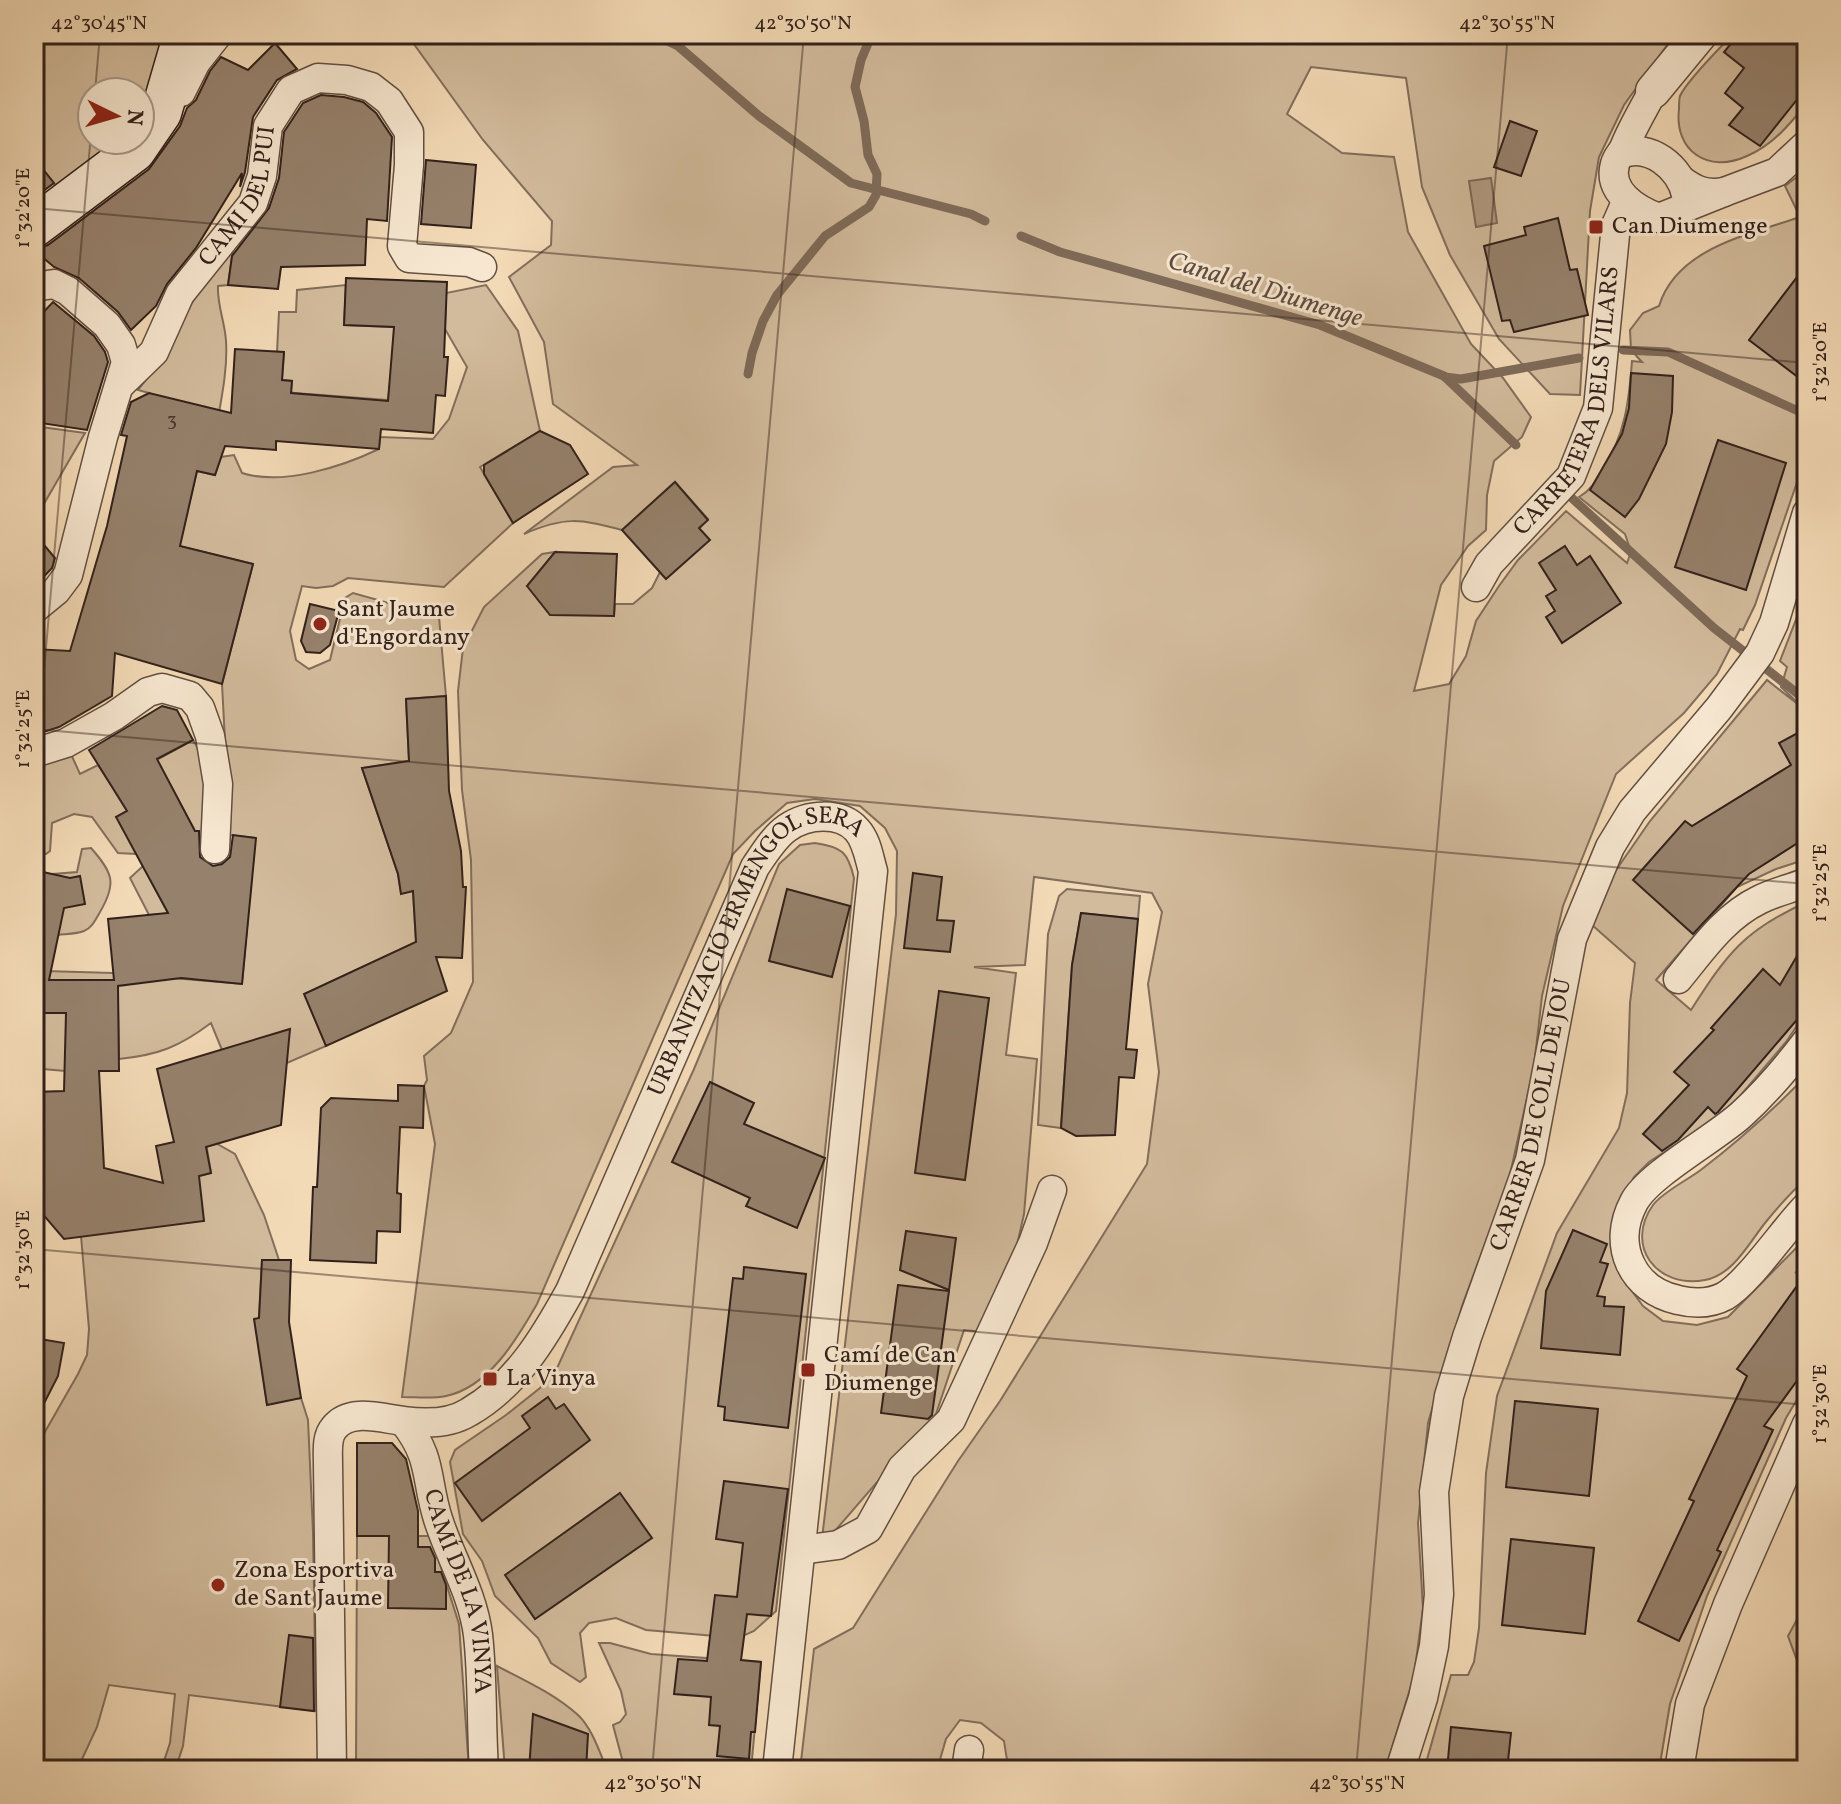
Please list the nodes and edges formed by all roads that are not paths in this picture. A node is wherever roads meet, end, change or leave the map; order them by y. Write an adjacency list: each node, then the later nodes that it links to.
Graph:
1 (184, 34): 5 (main road)
2 (218, 34): 5 (street)
3 (1700, 34): 4 (street)
4 (1653, 91): 7 (street); 8 (street)
5 (161, 113): 13 (main road)
6 (1807, 144): 10 (street)
7 (1621, 154): 8 (street); 11 (street)
8 (1657, 156): 9 (street)
9 (1681, 180): 10 (street); 12 (street)
10 (1724, 192): 12 (street)
11 (1627, 200): 12 (street); 18 (street, CARRETERA DELS VILARS)
12 (1678, 212)
13 (36, 222)
14 (482, 267): 16 (street, CAMI DEL PUI)
15 (34, 287): 16 (street)
16 (120, 385): 19 (street)
17 (1807, 513): 33 (street, CARRER DE COLL DE JOU)
18 (1476, 587)
19 (34, 609)
20 (34, 753): 21 (street)
21 (215, 849)
22 (1807, 882): 23 (street)
23 (1678, 979)
24 (1807, 1041): 26 (street)
25 (1052, 1190): 29 (street)
26 (1807, 1206)
27 (404, 1422): 29 (street, URBANITZACIÓ ERMENGOL SERA); 30 (street, URBANITZACIÓ ERMENGOL SERA); 31 (street, CAMÍ DE LA VINYA)
28 (1807, 1424): 34 (street)
29 (801, 1550): 32 (street, URBANITZACIÓ ERMENGOL SERA)
30 (332, 1770)
31 (484, 1770)
32 (777, 1770)
33 (1400, 1770)
34 (1679, 1770)

